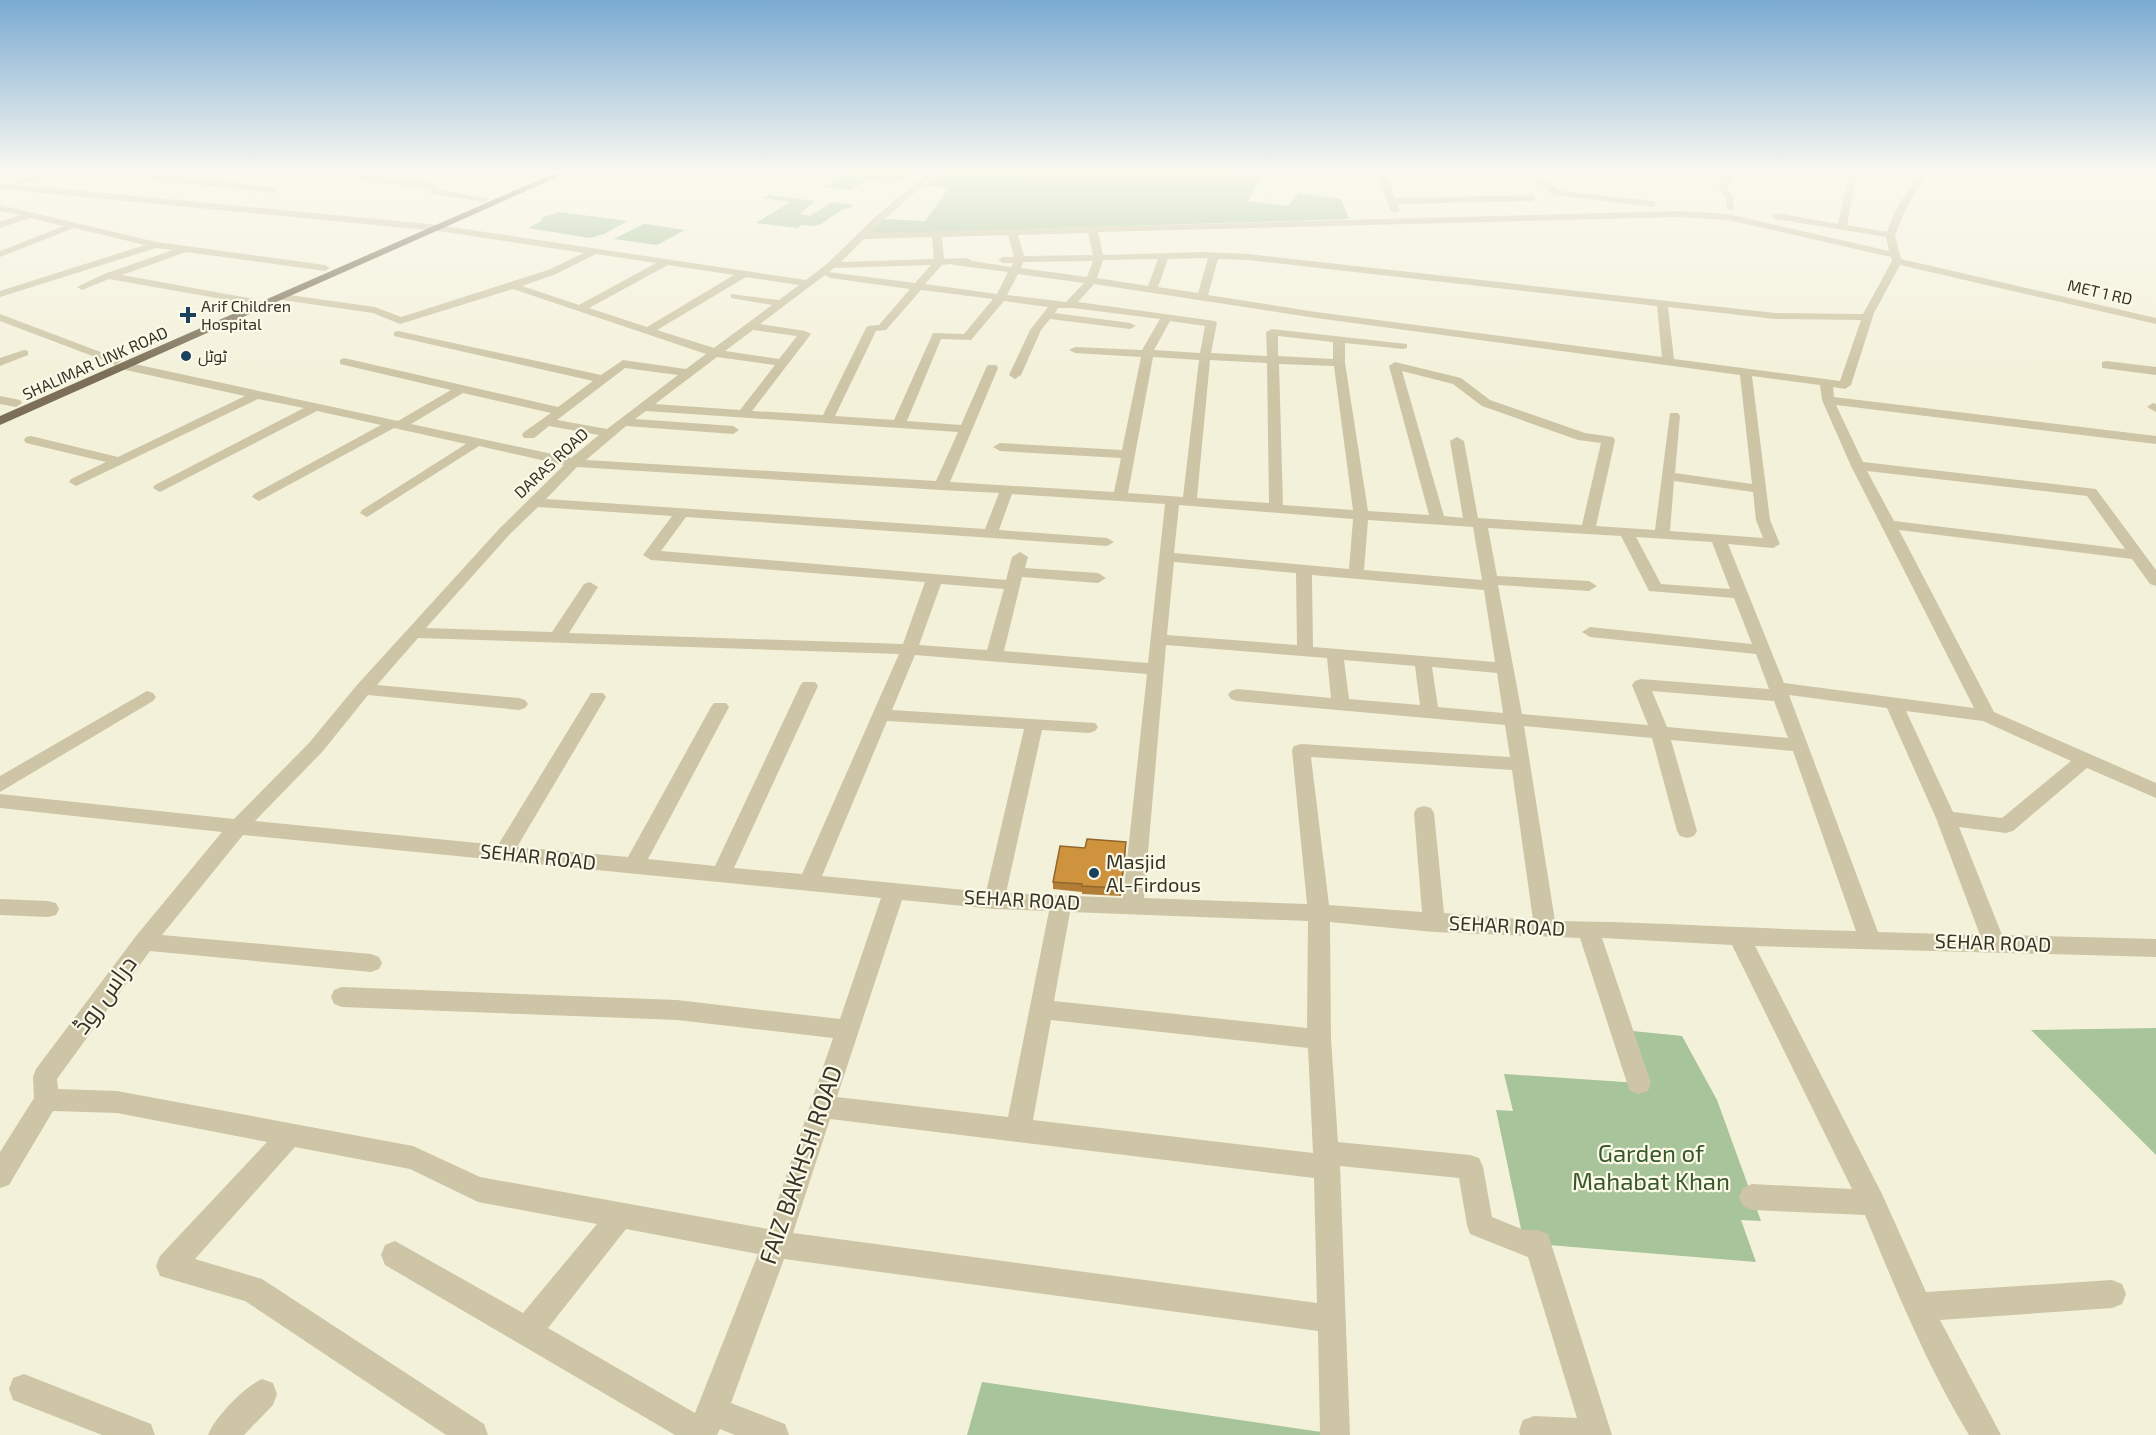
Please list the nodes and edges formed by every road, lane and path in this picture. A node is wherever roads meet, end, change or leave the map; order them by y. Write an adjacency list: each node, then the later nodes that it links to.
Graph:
1 (39, 239): 20 (street)
2 (97, 239): 18 (street)
3 (128, 239): 16 (street)
4 (392, 239): 28 (main road, SHALIMAR LINK ROAD)
5 (405, 239): 38 (main road, SHALIMAR LINK ROAD)
6 (525, 239): 19 (street)
7 (857, 239): 30 (street, DARAS ROAD)
8 (937, 239): 26 (street)
9 (1013, 239): 27 (street)
10 (1094, 239): 23 (street)
11 (1164, 239): 15 (street, MET 1 RD)
12 (1201, 239): 15 (street, MET 1 RD)
13 (1818, 239): 24 (street, MET 1 RD)
14 (1891, 239): 24 (street)
15 (1179, 241): 21 (street); 22 (street)
16 (156, 245): 17 (street); 18 (street)
17 (186, 249): 28 (street); 31 (street)
18 (111, 251): 37 (street)
19 (595, 251): 25 (street); 33 (street)
20 (0, 254)
21 (1214, 255): 41 (street); 47 (street)
22 (1164, 256): 23 (street); 36 (street)
23 (1099, 257): 27 (street); 32 (street)
24 (1896, 258): 52 (street); 53 (street, MET 1 RD)
25 (666, 262): 29 (street); 48 (street)
26 (939, 262): 27 (street); 30 (street); 34 (street)
27 (1018, 265): 32 (street); 40 (street)
28 (325, 268): 42 (main road, SHALIMAR LINK ROAD)
29 (744, 273): 30 (street); 56 (street)
30 (820, 274): 34 (street); 43 (street, DARAS ROAD)
31 (108, 276): 35 (street); 42 (street)
32 (1091, 280): 36 (street); 46 (street)
33 (514, 285): 38 (street); 48 (street)
34 (917, 285): 40 (street); 91 (street)
35 (82, 287)
36 (1152, 289): 44 (street)
37 (0, 294)
38 (282, 297): 69 (main road, SHALIMAR LINK ROAD)
39 (735, 297): 43 (street)
40 (1001, 297): 45 (street); 96 (street)
41 (1202, 297): 44 (street); 66 (street)
42 (250, 301): 69 (main road, SHALIMAR LINK ROAD)
43 (780, 303): 54 (street, DARAS ROAD)
44 (1158, 303): 46 (street); 50 (street)
45 (1056, 304): 46 (street); 49 (street)
46 (1071, 304)
47 (1662, 304): 52 (street); 66 (street)
48 (579, 309): 56 (street)
49 (1047, 315): 55 (street); 77 (street)
50 (1167, 316): 61 (street); 64 (street)
51 (0, 317): 69 (street)
52 (1868, 317): 79 (street)
53 (2156, 321)
54 (749, 326): 63 (street, DARAS ROAD); 70 (street)
55 (1130, 326)
56 (648, 331): 63 (street)
57 (398, 334): 78 (street)
58 (1339, 339): 59 (street); 65 (street); 71 (street)
59 (1403, 346)
60 (1075, 350): 61 (street)
61 (1148, 352): 64 (street); 106 (street)
62 (24, 353): 67 (street)
63 (716, 353): 70 (street); 76 (street, DARAS ROAD)
64 (1205, 355): 65 (street); 119 (street)
65 (1271, 359): 71 (street); 121 (street)
66 (1668, 360): 74 (street)
67 (0, 362)
68 (344, 362): 80 (street)
69 (120, 363): 81 (street); 84 (main road, SHALIMAR LINK ROAD); 92 (main road, SHALIMAR LINK ROAD)
70 (782, 363): 89 (street)
71 (1338, 363): 124 (street)
72 (2106, 365): 75 (street)
73 (992, 369): 97 (street)
74 (1745, 370): 79 (street); 114 (street)
75 (2156, 371)
76 (691, 373): 78 (street); 86 (street, DARAS ROAD)
77 (1015, 375)
78 (603, 379): 88 (street)
79 (1826, 382): 83 (street)
80 (461, 389): 88 (street); 95 (street)
81 (258, 394): 85 (street); 107 (street)
82 (0, 400): 84 (street)
83 (1828, 400): 102 (street); 109 (street)
84 (16, 403): 87 (main road, SHALIMAR LINK ROAD)
85 (316, 407): 95 (street); 113 (street)
86 (643, 407): 89 (street); 94 (street, DARAS ROAD)
87 (0, 410)
88 (560, 411): 93 (street)
89 (743, 414): 91 (street)
90 (1674, 416): 110 (street)
91 (827, 420): 96 (street)
92 (0, 421)
93 (546, 422): 99 (street); 100 (street)
94 (623, 422): 98 (street); 99 (street, DARAS ROAD)
95 (396, 424): 104 (street); 116 (street)
96 (899, 424): 97 (street)
97 (965, 429): 112 (street)
98 (734, 430)
99 (610, 433): 108 (street, DARAS ROAD)
100 (529, 435)
101 (31, 440): 107 (street)
102 (2156, 440)
103 (1457, 441): 126 (street)
104 (477, 442): 108 (street); 123 (street)
105 (1000, 447): 106 (street)
106 (1128, 454): 117 (street)
107 (119, 461): 111 (street)
108 (574, 463): 112 (street); 120 (street, DARAS ROAD)
109 (1858, 465): 127 (street); 134 (street)
110 (1668, 476): 114 (street); 131 (street)
111 (76, 482)
112 (941, 486): 115 (street)
113 (160, 488)
114 (1759, 489): 132 (street)
115 (1006, 490): 117 (street); 130 (street)
116 (259, 497)
117 (1120, 497): 118 (street)
118 (1172, 500): 119 (street); 135 (street)
119 (1190, 501): 121 (street)
120 (534, 502): 122 (street); 147 (street, DARAS ROAD)
121 (1276, 508): 124 (street)
122 (682, 512): 130 (street); 140 (street)
123 (367, 513)
124 (1361, 515): 125 (street); 138 (street)
125 (1438, 520): 126 (street); 128 (street)
126 (1476, 522): 128 (street); 142 (street)
127 (1891, 525): 134 (street); 170 (street)
128 (1588, 530): 129 (street)
129 (1626, 532): 131 (street); 145 (street)
130 (990, 534): 133 (street)
131 (1662, 534): 132 (street)
132 (1718, 538): 145 (street)
133 (1107, 542)
134 (2136, 555): 141 (street)
135 (1166, 557): 136 (street); 149 (street)
136 (1304, 569): 138 (street); 152 (street)
137 (1016, 571): 139 (street); 140 (street); 154 (street)
138 (1356, 574): 142 (street)
139 (1098, 579)
140 (934, 580): 150 (street)
141 (2156, 581)
142 (1490, 583): 143 (street); 156 (street)
143 (1589, 586)
144 (590, 587): 148 (street)
145 (1740, 594): 151 (street)
146 (1590, 632): 151 (street)
147 (412, 633): 148 (street); 159 (street, DARAS ROAD)
148 (557, 638): 150 (street)
149 (1158, 639): 152 (street); 157 (street)
150 (909, 649): 154 (street); 169 (street)
151 (1762, 650): 160 (street)
152 (1305, 651): 153 (street)
153 (1335, 654): 155 (street); 166 (street)
154 (994, 656): 157 (street)
155 (1423, 661): 156 (street); 168 (street)
156 (1505, 668): 171 (street)
157 (1155, 669): 191 (street)
158 (809, 686): 186 (street)
159 (363, 688): 165 (street); 182 (street, DARAS ROAD)
160 (1779, 692): 164 (street); 174 (street); 175 (street)
161 (1237, 695): 166 (street)
162 (147, 697): 179 (street)
163 (597, 697): 184 (street)
164 (1893, 703): 170 (street); 181 (street)
165 (519, 704)
166 (1341, 705): 168 (street)
167 (720, 707): 185 (street)
168 (1430, 713): 171 (street)
169 (881, 715): 172 (street); 187 (street)
170 (1987, 716): 176 (street)
171 (1514, 720): 174 (street); 177 (street)
172 (1034, 726): 173 (street); 189 (street)
173 (1089, 727)
174 (1660, 733): 175 (street); 183 (street)
175 (1800, 745): 199 (street)
176 (2085, 759): 178 (street); 181 (street)
177 (1521, 764): 194 (street); 196 (street)
178 (2156, 791)
179 (1, 798): 182 (street, SEHAR ROAD)
180 (1424, 813): 195 (street)
181 (1946, 818): 201 (street)
182 (238, 827): 184 (street, SEHAR ROAD); 200 (street, دراس روڈ)
183 (1687, 831)
184 (503, 853): 185 (street, SEHAR ROAD)
185 (634, 866): 186 (street, SEHAR ROAD)
186 (721, 874): 187 (street, SEHAR ROAD)
187 (809, 883): 188 (street, SEHAR ROAD)
188 (894, 892): 189 (street, SEHAR ROAD); 206 (street, FAIZ BAKHSH ROAD)
189 (994, 901): 190 (street, SEHAR ROAD)
190 (1060, 903): 191 (street, SEHAR ROAD); 205 (street)
191 (1133, 905): 194 (street, SEHAR ROAD)
192 (0, 907): 193 (street)
193 (48, 909)
194 (1319, 913): 195 (street, SEHAR ROAD); 207 (street)
195 (1434, 923): 196 (street, SEHAR ROAD)
196 (1545, 929): 197 (street, SEHAR ROAD)
197 (1588, 930): 198 (street, SEHAR ROAD); 208 (street)
198 (1739, 937): 199 (street, SEHAR ROAD); 216 (street)
199 (1870, 941): 201 (street, SEHAR ROAD)
200 (144, 942): 203 (street); 209 (street, دراس روڈ)
201 (1995, 944): 202 (street, SEHAR ROAD)
202 (2156, 948)
203 (371, 963)
204 (342, 997): 206 (street)
205 (1041, 1010): 207 (street); 211 (street)
206 (846, 1030): 210 (street, FAIZ BAKHSH ROAD)
207 (1319, 1039): 213 (street)
208 (1639, 1083)
209 (46, 1100): 212 (street); 214 (street, دراس روڈ)
210 (823, 1107): 211 (street); 218 (street, FAIZ BAKHSH ROAD)
211 (1018, 1132): 213 (street)
212 (289, 1136): 217 (street); 230 (street)
213 (1326, 1160): 222 (street); 227 (street)
214 (5, 1161)
215 (1752, 1197): 216 (street)
216 (1873, 1203): 221 (street)
217 (620, 1216): 218 (street); 223 (street)
218 (776, 1244): 222 (street); 226 (street, FAIZ BAKHSH ROAD)
219 (395, 1255): 223 (street)
220 (2112, 1294): 221 (street)
221 (1918, 1307): 234 (street)
222 (1331, 1319): 232 (street)
223 (527, 1331): 226 (street)
224 (24, 1389): 228 (street)
225 (262, 1394): 229 (street)
226 (705, 1427): 231 (street)
227 (1597, 1434): 233 (street)
228 (140, 1435)
229 (223, 1435)
230 (473, 1435)
231 (774, 1435)
232 (1335, 1435)
233 (1535, 1435)
234 (1986, 1435)

